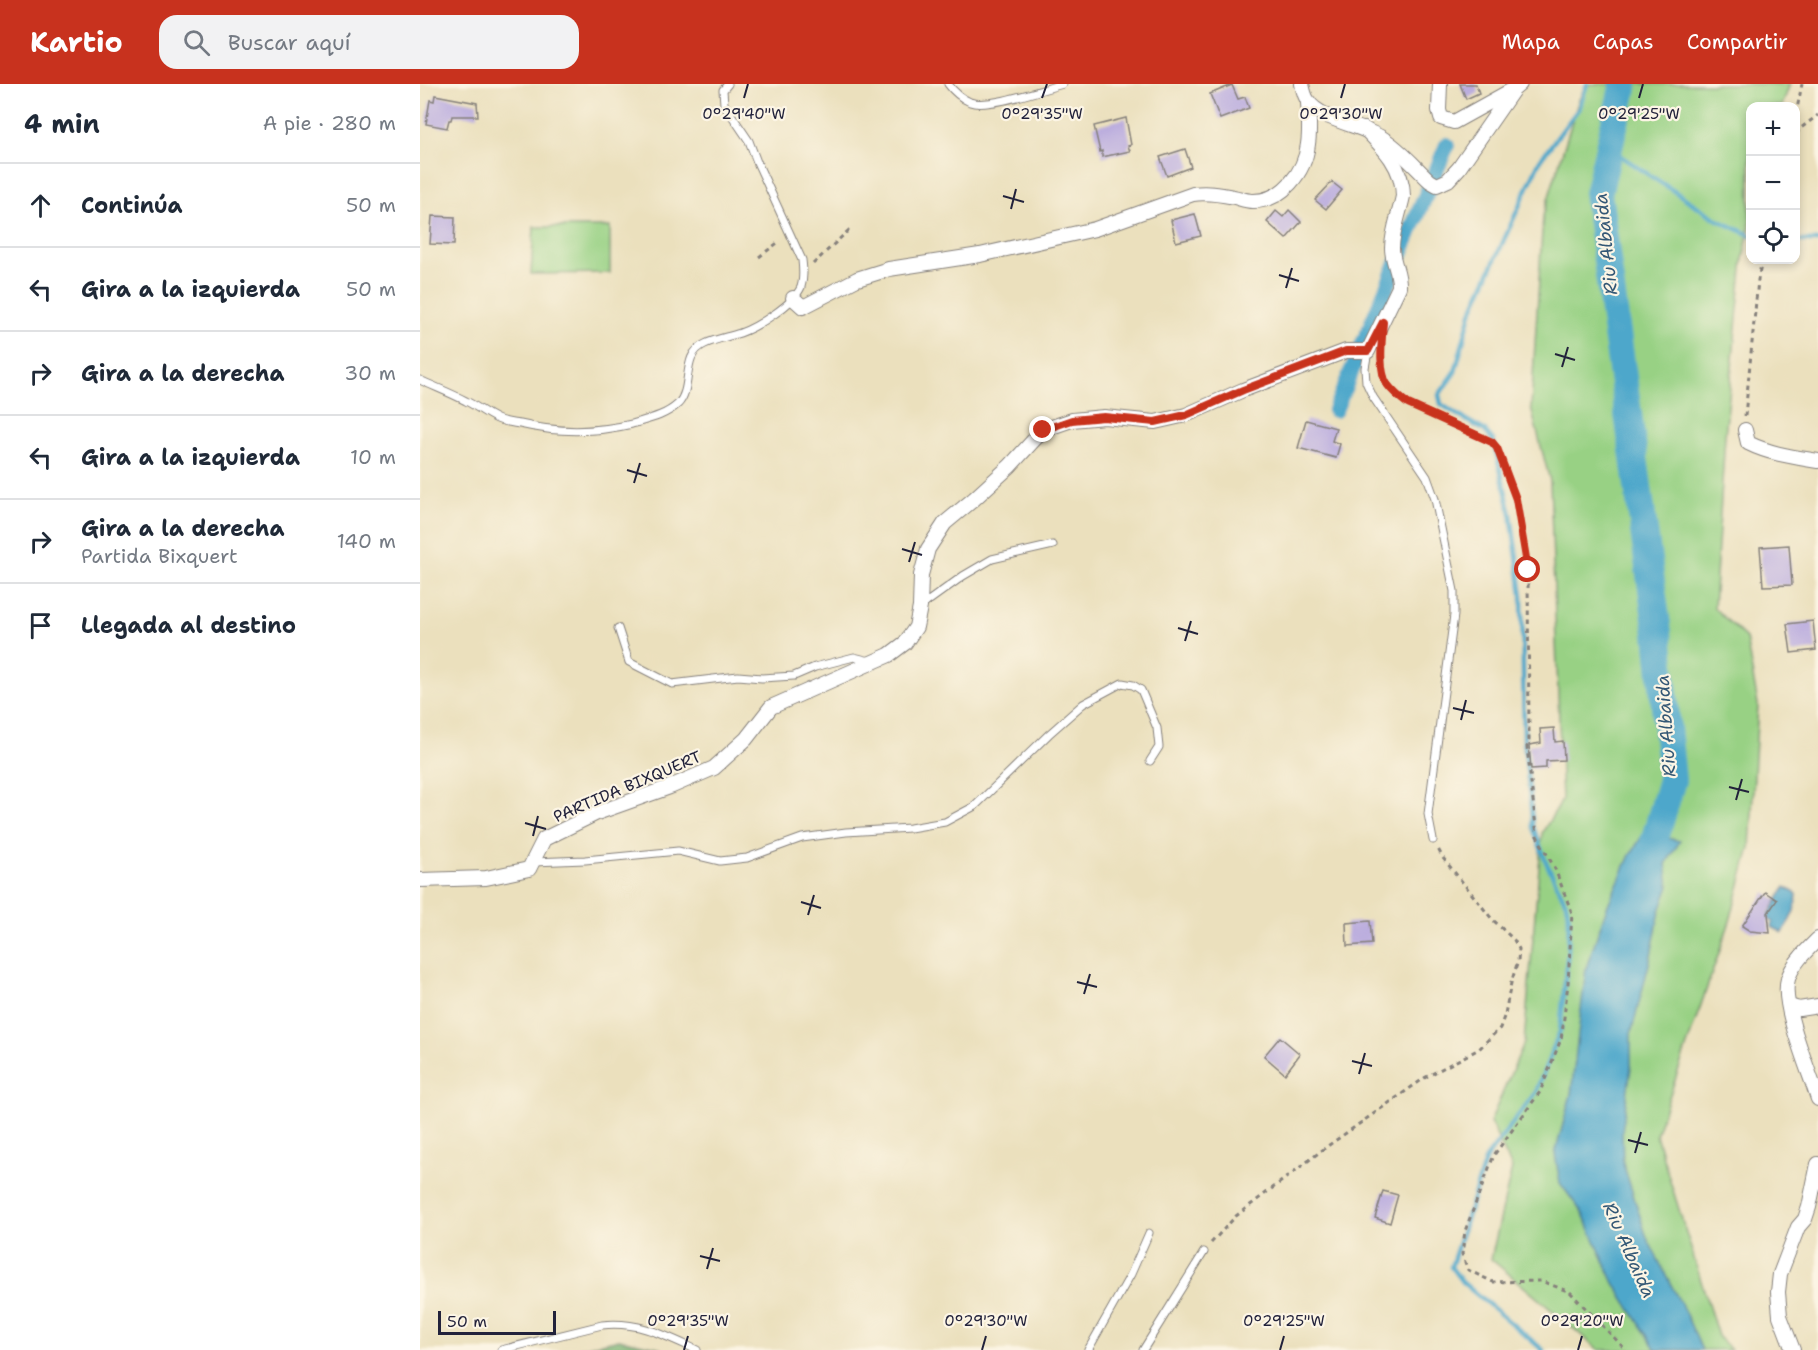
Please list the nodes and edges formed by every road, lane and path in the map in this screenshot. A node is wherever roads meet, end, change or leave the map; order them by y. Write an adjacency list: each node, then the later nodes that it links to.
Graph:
1 (728, 84): 14 (lane)
2 (948, 84): 3 (lane)
3 (1063, 84)
4 (1302, 84): 9 (street)
5 (1440, 84): 7 (street)
6 (1802, 84): 8 (path)
7 (1516, 87): 11 (street)
8 (1798, 102)
9 (1308, 103): 11 (street); 17 (street)
10 (1818, 116): 12 (path)
11 (1365, 129): 18 (street)
12 (1800, 129)
13 (850, 229): 17 (path)
14 (789, 234): 15 (path); 17 (lane)
15 (759, 257)
16 (1761, 264): 21 (path)
17 (797, 293): 20 (lane)
18 (1383, 322): 19 (street); 42 (path)
19 (1368, 351): 24 (street, PARTIDA BIXQUERT); 28 (lane)
20 (420, 380)
21 (1745, 430): 22 (street)
22 (1818, 461)
23 (1053, 545): 24 (lane)
24 (920, 607): 26 (street, PARTIDA BIXQUERT)
25 (618, 628): 26 (lane)
26 (876, 662): 29 (street, PARTIDA BIXQUERT)
27 (1150, 761): 29 (lane)
28 (1433, 840): 37 (path)
29 (533, 862): 30 (street)
30 (420, 880)
31 (1818, 939): 32 (street)
32 (1789, 1006): 33 (street); 34 (street)
33 (1818, 1006)
34 (1818, 1100)
35 (1818, 1164): 43 (street)
36 (1149, 1233): 40 (lane)
37 (1204, 1252): 41 (lane)
38 (501, 1350): 39 (lane)
39 (697, 1350)
40 (1088, 1350)
41 (1143, 1350)
42 (1626, 1350)
43 (1793, 1350)

